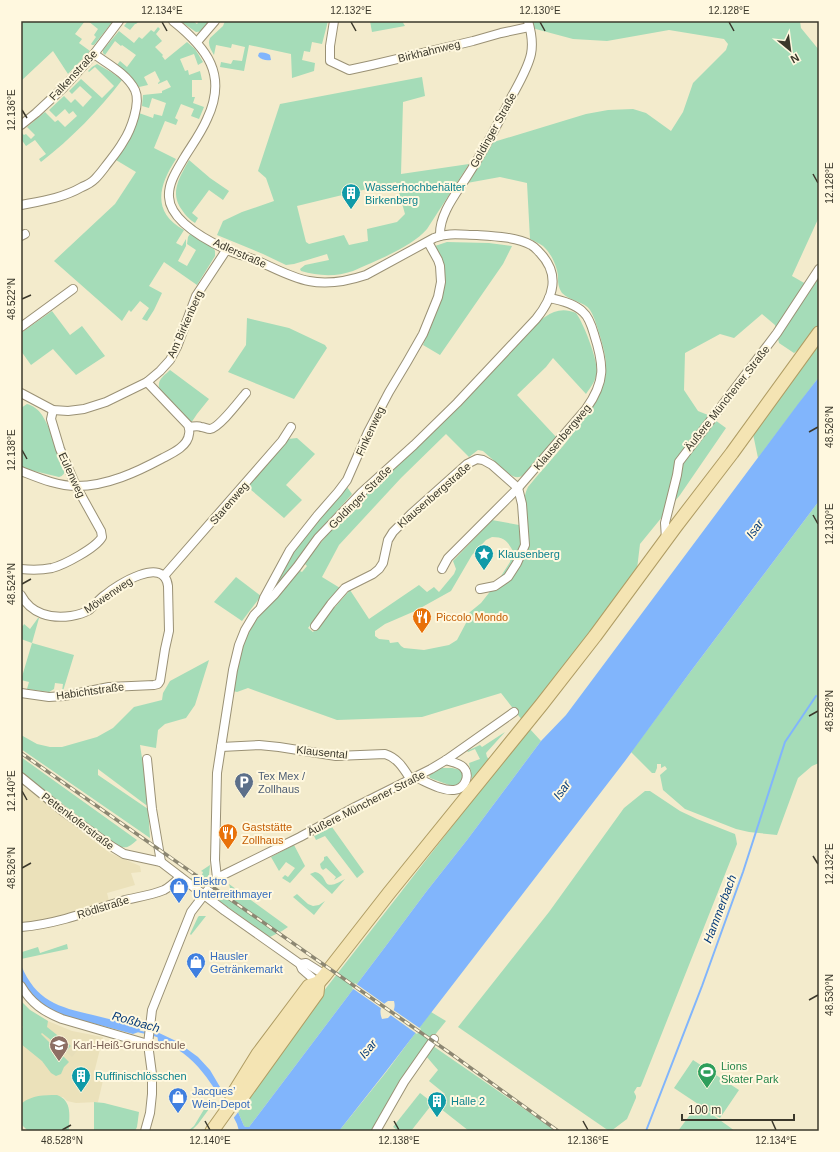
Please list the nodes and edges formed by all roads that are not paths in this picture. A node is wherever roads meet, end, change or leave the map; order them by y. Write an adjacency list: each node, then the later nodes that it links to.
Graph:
1 (119, 21): 7 (street, Falkenstraße)
2 (173, 21): 6 (street, Adlerstraße)
3 (215, 21): 6 (street)
4 (334, 21): 5 (street, Birkhahnweg)
5 (529, 24): 10 (street, Goldinger Straße)
6 (198, 42): 12 (street, Adlerstraße)
7 (94, 54): 8 (street, Falkenstraße); 9 (street)
8 (21, 125)
9 (21, 205)
10 (440, 236): 11 (street, Goldinger Straße); 15 (street, Goldinger Straße)
11 (428, 242): 12 (street, Adlerstraße); 33 (street, Finkenweg)
12 (227, 249): 18 (street, Am Birkenberg)
13 (819, 269): 27 (street, Äußere Münchener Straße)
14 (73, 289): 16 (street)
15 (549, 298): 26 (street, Klausenbergweg); 33 (street, Goldinger Straße)
16 (21, 327)
17 (819, 333): 27 (main road)
18 (147, 382): 21 (street, Am Birkenberg); 22 (street)
19 (21, 393): 21 (street, Am Birkenberg)
20 (246, 393): 22 (street)
21 (53, 410): 25 (street, Eulenweg)
22 (188, 427): 25 (street)
23 (291, 427): 30 (street, Starenweg)
24 (21, 470): 25 (street)
25 (76, 486): 28 (street, Eulenweg)
26 (518, 488): 29 (street, Klausenbergweg); 31 (street); 34 (street, Klausenbergstraße)
27 (666, 539): 47 (main road)
28 (21, 569)
29 (442, 569)
30 (164, 576): 32 (street, Möwenweg); 35 (street, Habichtstraße)
31 (480, 590)
32 (21, 595)
33 (260, 608): 37 (street, Goldinger Straße)
34 (315, 626)
35 (21, 693)
36 (514, 712): 39 (street, Äußere Münchener Straße)
37 (221, 747): 41 (street, Klausental); 44 (street, Goldinger Straße)
38 (146, 759): 42 (street)
39 (446, 760): 41 (street, Äußere Münchener Straße); 41 (street, Klausental)
40 (21, 777): 42 (street, Pettenkoferstraße)
41 (413, 779): 44 (street, Äußere Münchener Straße)
42 (162, 862): 43 (street, Pettenkoferstraße)
43 (180, 876): 45 (street, Pettenkoferstraße); 46 (street, Rödlstraße)
44 (217, 878): 45 (street, Äußere Münchener Straße)
45 (203, 895): 47 (street, Pettenkoferstraße); 50 (street, Äußere Münchener Straße)
46 (21, 927)
47 (321, 979): 51 (main road)
48 (21, 986): 50 (street)
49 (434, 1038): 54 (street)
50 (148, 1042): 52 (street, Äußere Münchener Straße)
51 (216, 1124): 53 (main road)
52 (145, 1130)
53 (204, 1131)
54 (376, 1131)

